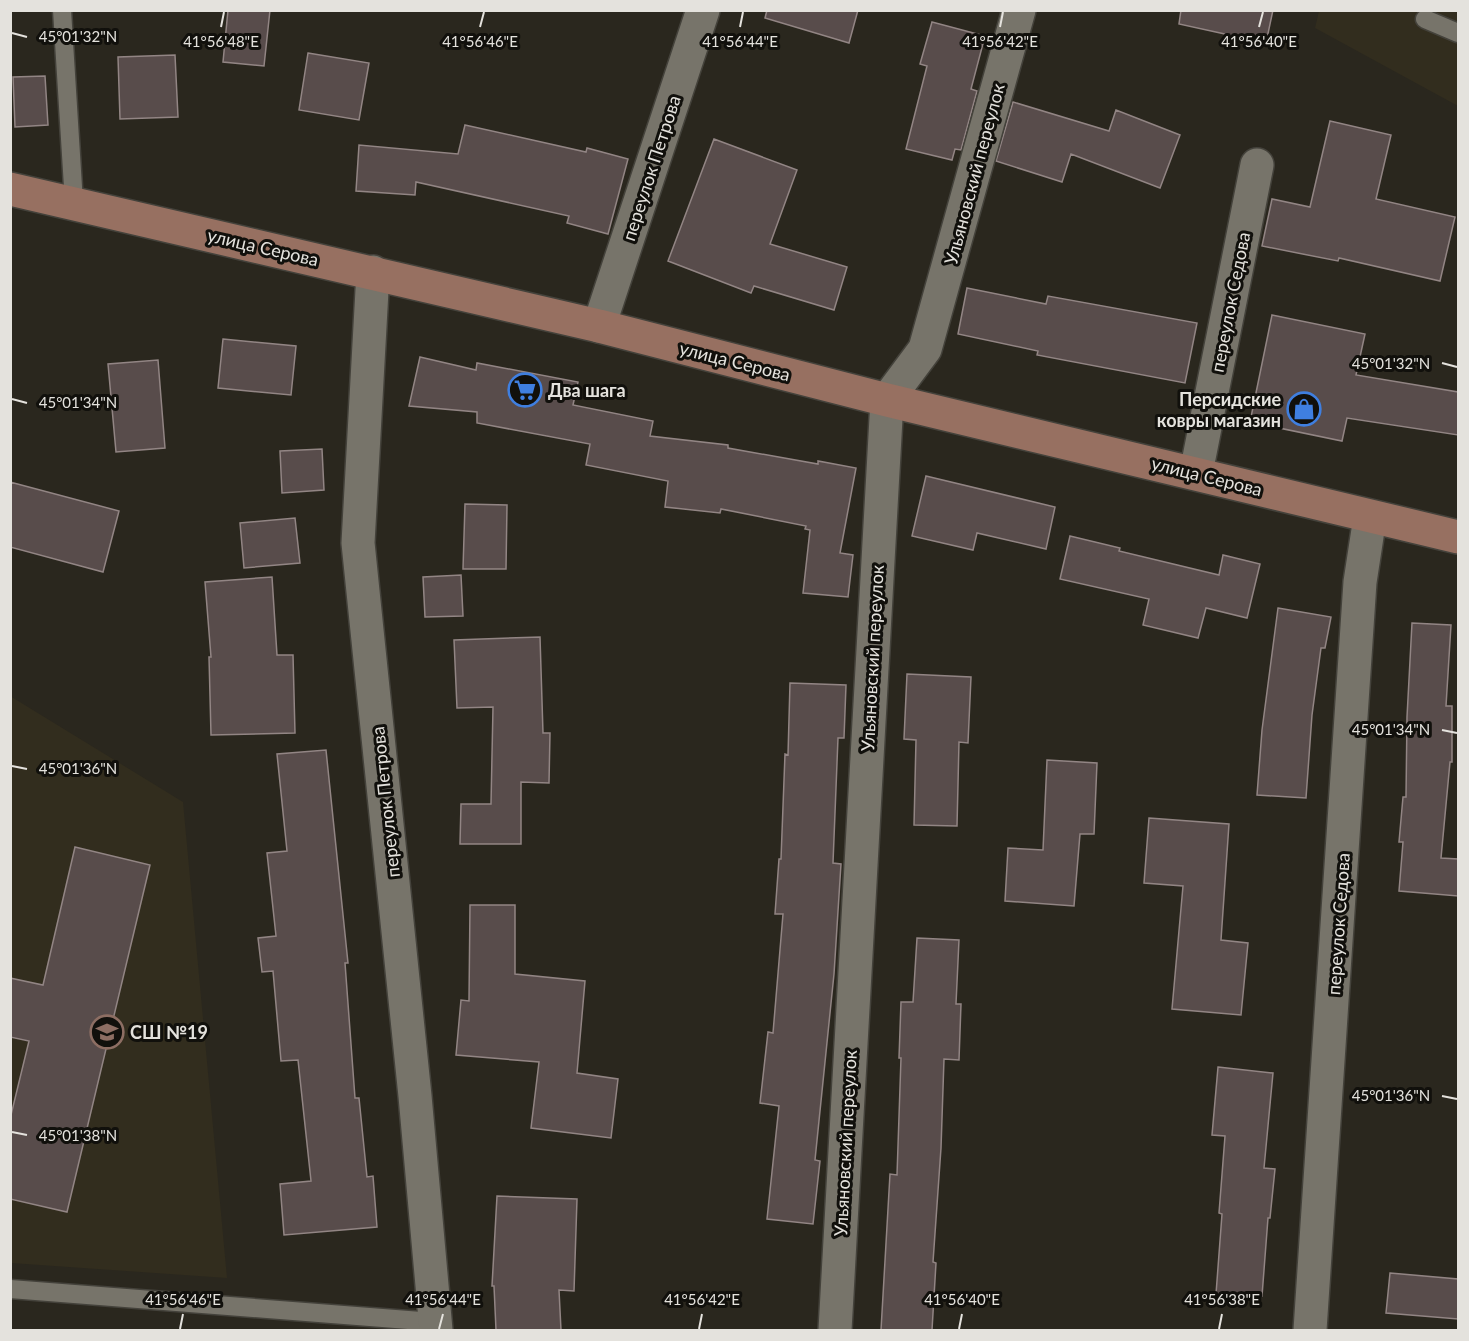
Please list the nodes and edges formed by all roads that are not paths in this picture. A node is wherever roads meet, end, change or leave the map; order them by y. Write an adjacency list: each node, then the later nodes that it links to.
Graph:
1 (62, 10): 8 (lane)
2 (704, 10): 10 (street, переулок Петрова)
3 (1019, 10): 11 (street, Ульяновский переулок)
4 (1425, 19): 5 (lane)
5 (1458, 33)
6 (1257, 165): 12 (street, переулок Седова)
7 (10, 189): 8 (main road, улица Серова)
8 (74, 203): 9 (main road, улица Серова)
9 (373, 272): 10 (main road, улица Серова); 16 (street, переулок Петрова)
10 (599, 326): 11 (main road, улица Серова)
11 (886, 400): 12 (main road, улица Серова); 17 (street, Ульяновский переулок)
12 (1196, 473): 13 (main road, улица Серова)
13 (1370, 517): 14 (main road, улица Серова); 18 (street, переулок Седова)
14 (1458, 537)
15 (10, 1289): 16 (lane)
16 (435, 1326)
17 (834, 1330)
18 (1310, 1330)

